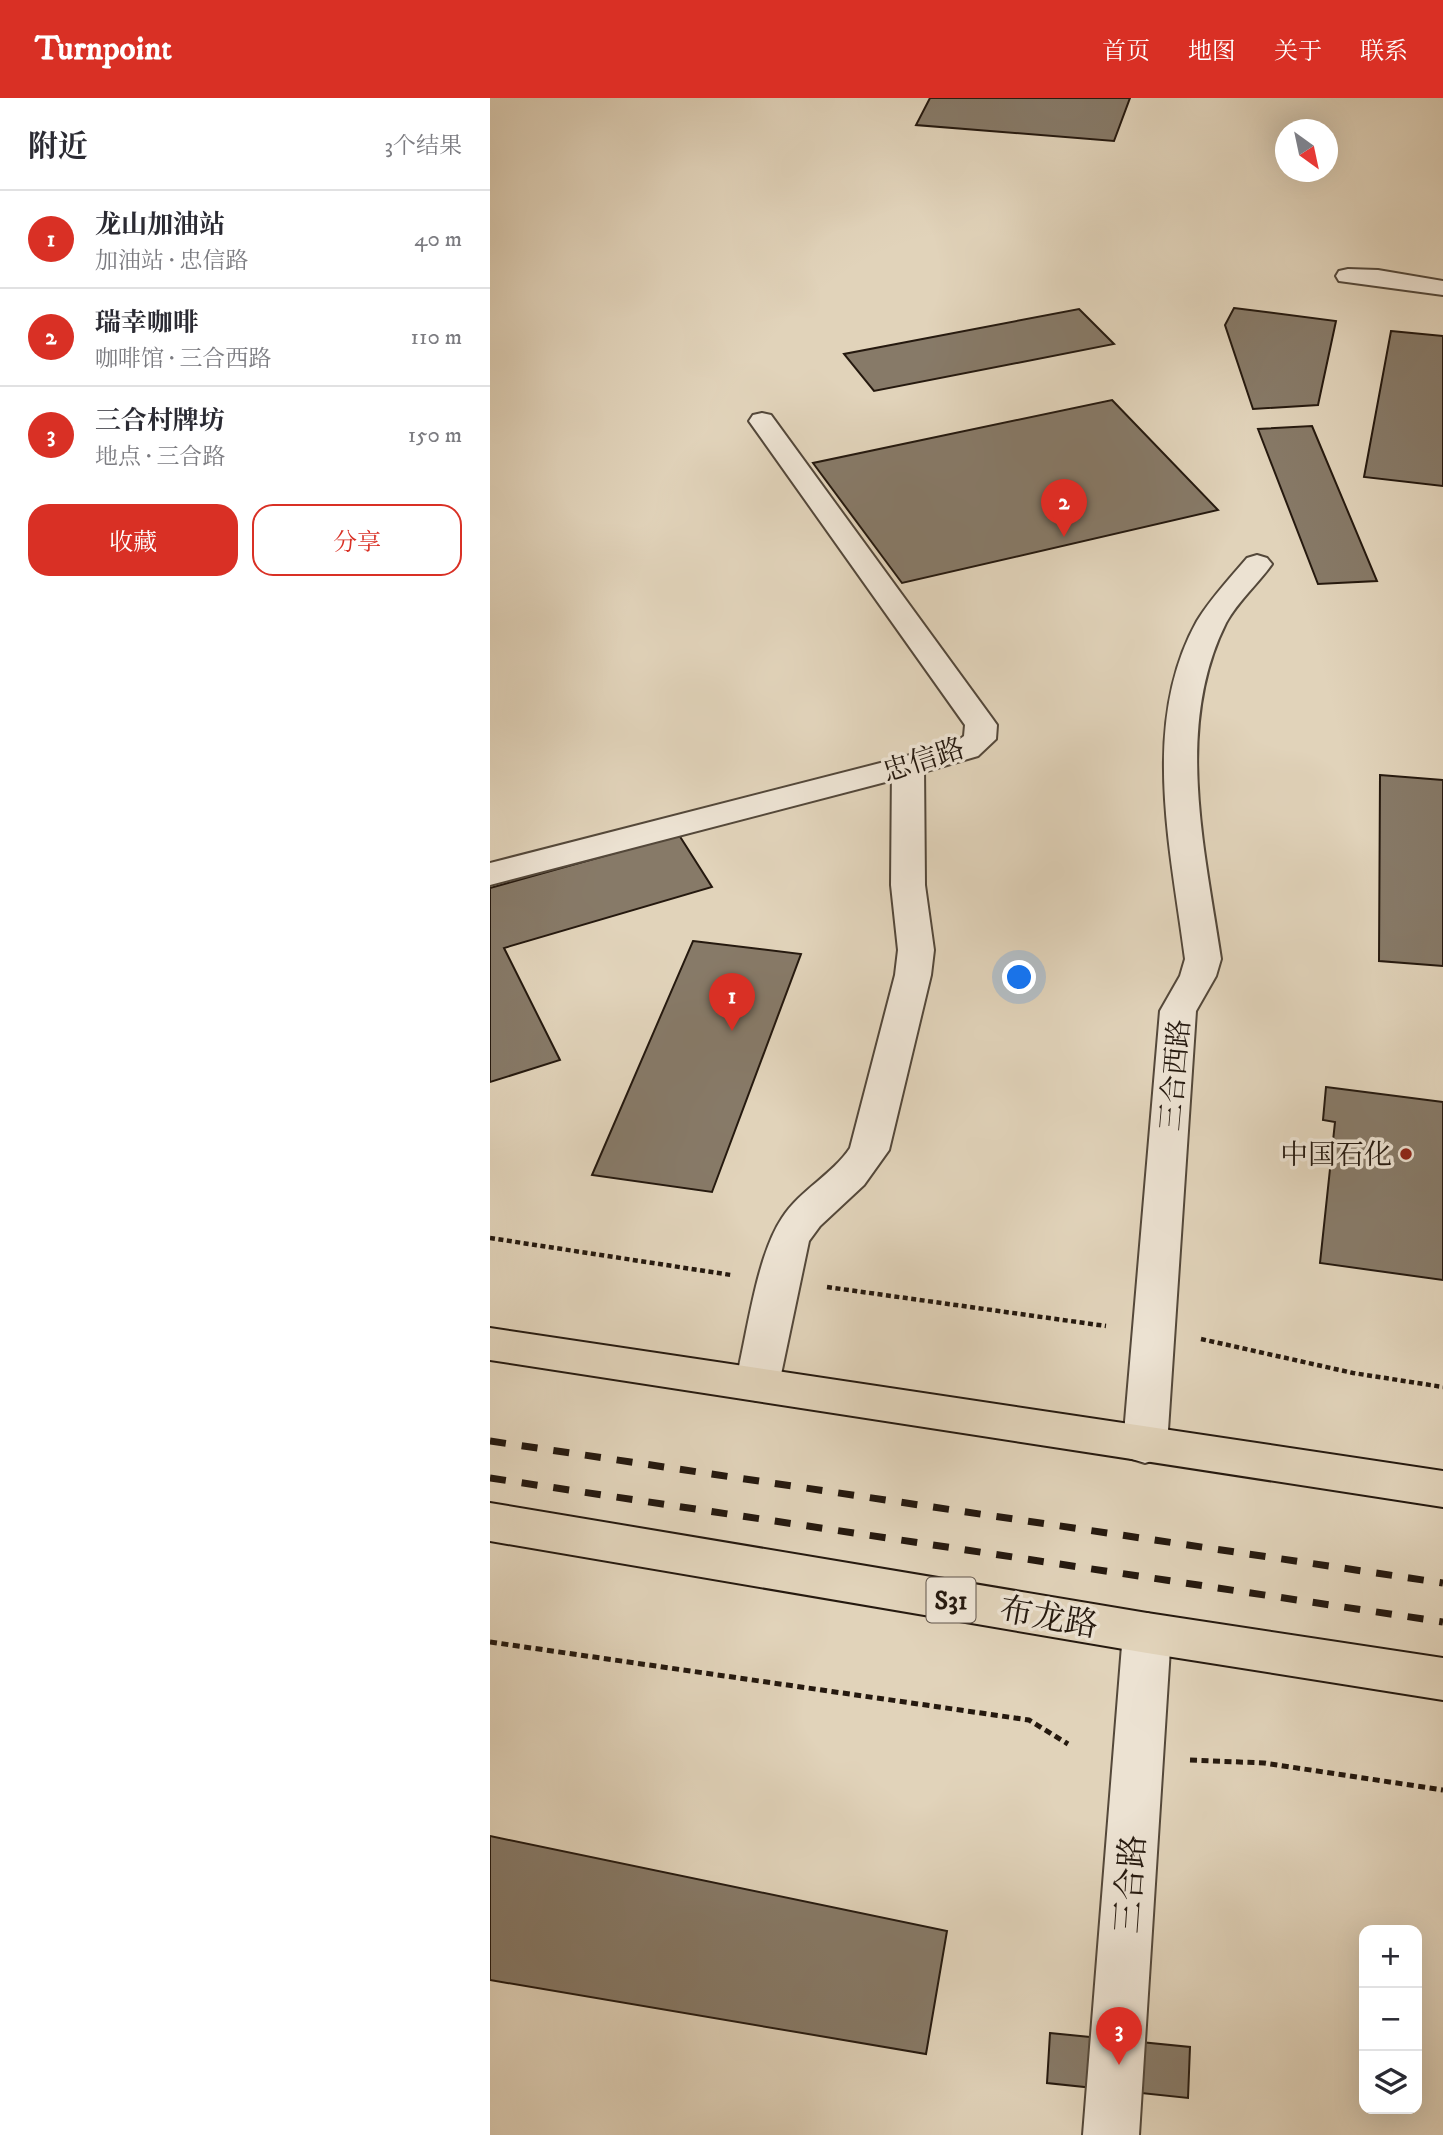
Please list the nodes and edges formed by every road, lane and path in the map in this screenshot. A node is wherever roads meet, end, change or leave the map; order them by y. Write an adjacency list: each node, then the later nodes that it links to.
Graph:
1 (1348, 276): 2 (street)
2 (1443, 288)
3 (762, 421): 5 (street, 忠信路)
4 (1257, 564): 15 (street, 三合西路)
5 (908, 766): 6 (street, 忠信路); 13 (street)
6 (490, 874)
7 (490, 1238): 8 (path)
8 (740, 1277)
9 (816, 1286): 10 (path)
10 (1109, 1326)
11 (1194, 1337): 14 (path)
12 (490, 1344): 13 (main road)
13 (757, 1384): 15 (main road)
14 (1443, 1387)
15 (1145, 1445): 16 (main road)
16 (1443, 1489)
17 (490, 1522): 18 (main road, 布龙路 / S31)
18 (1147, 1633): 20 (main road, 布龙路 / S31); 24 (street, 三合路)
19 (490, 1642): 21 (path)
20 (1428, 1676)
21 (1068, 1744)
22 (1183, 1760): 23 (path)
23 (1443, 1790)
24 (1111, 2135)

